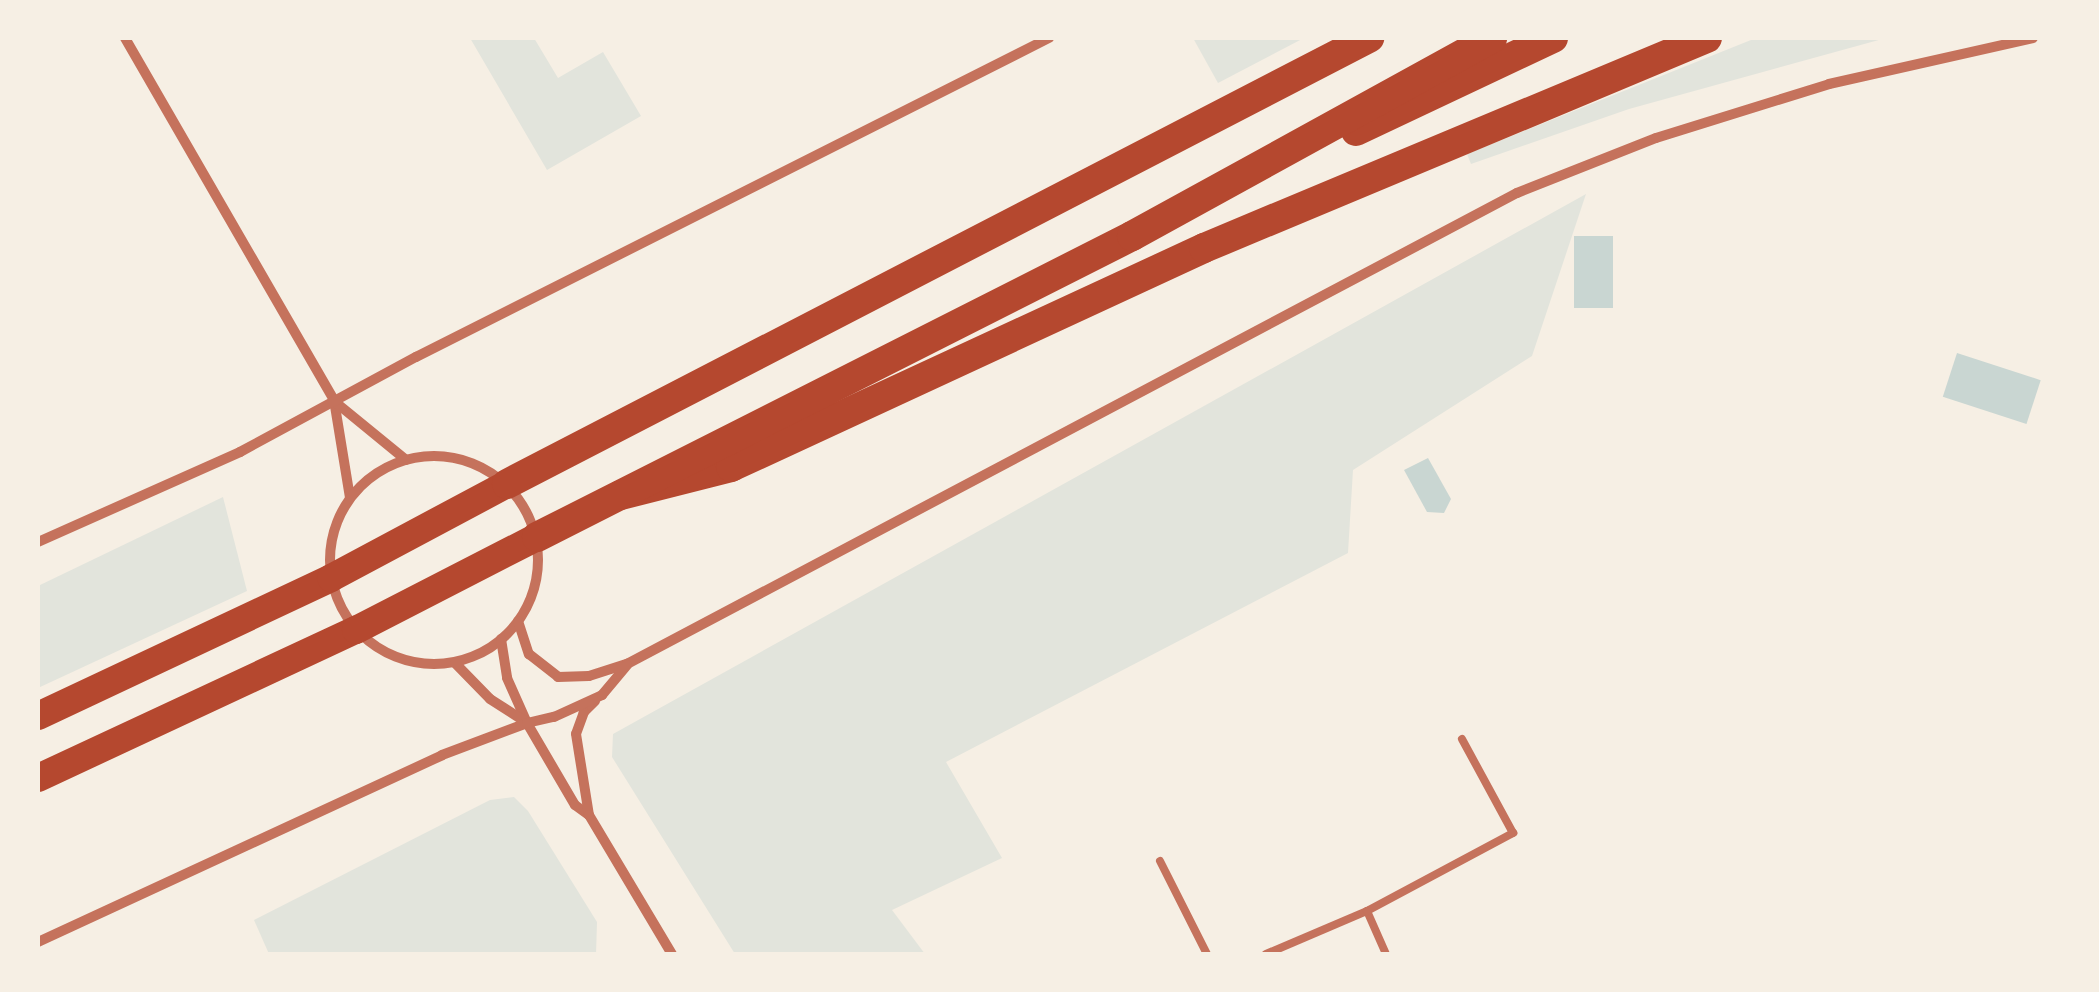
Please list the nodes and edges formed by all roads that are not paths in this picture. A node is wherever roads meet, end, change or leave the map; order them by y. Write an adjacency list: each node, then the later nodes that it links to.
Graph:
1 (124, 38): 9 (street)
2 (1049, 38): 9 (street)
3 (1492, 38): 8 (highway)
4 (1553, 38): 8 (highway)
5 (1707, 38): 12 (highway)
6 (2033, 38): 21 (street)
7 (1368, 39): 11 (highway)
8 (1132, 236): 12 (highway)
9 (334, 400): 10 (street); 13 (street); 15 (street)
10 (406, 460): 11 (street); 13 (street)
11 (507, 484): 14 (street); 16 (highway)
12 (622, 496): 14 (highway)
13 (350, 498): 16 (street)
14 (537, 537): 17 (street); 18 (highway)
15 (38, 542)
16 (331, 578): 18 (street); 23 (highway)
17 (518, 621): 19 (street); 21 (street)
18 (356, 630): 20 (street); 26 (highway)
19 (500, 640): 20 (street); 24 (street)
20 (455, 664): 24 (street)
21 (627, 664): 22 (street)
22 (602, 695): 24 (street); 27 (street)
23 (38, 716)
24 (527, 722): 27 (street); 30 (street)
25 (1462, 739): 29 (lane)
26 (38, 778)
27 (589, 815): 31 (street)
28 (1160, 860): 32 (lane)
29 (1367, 911): 33 (lane); 34 (lane)
30 (38, 942)
31 (672, 954)
32 (1207, 954)
33 (1266, 954)
34 (1386, 954)

